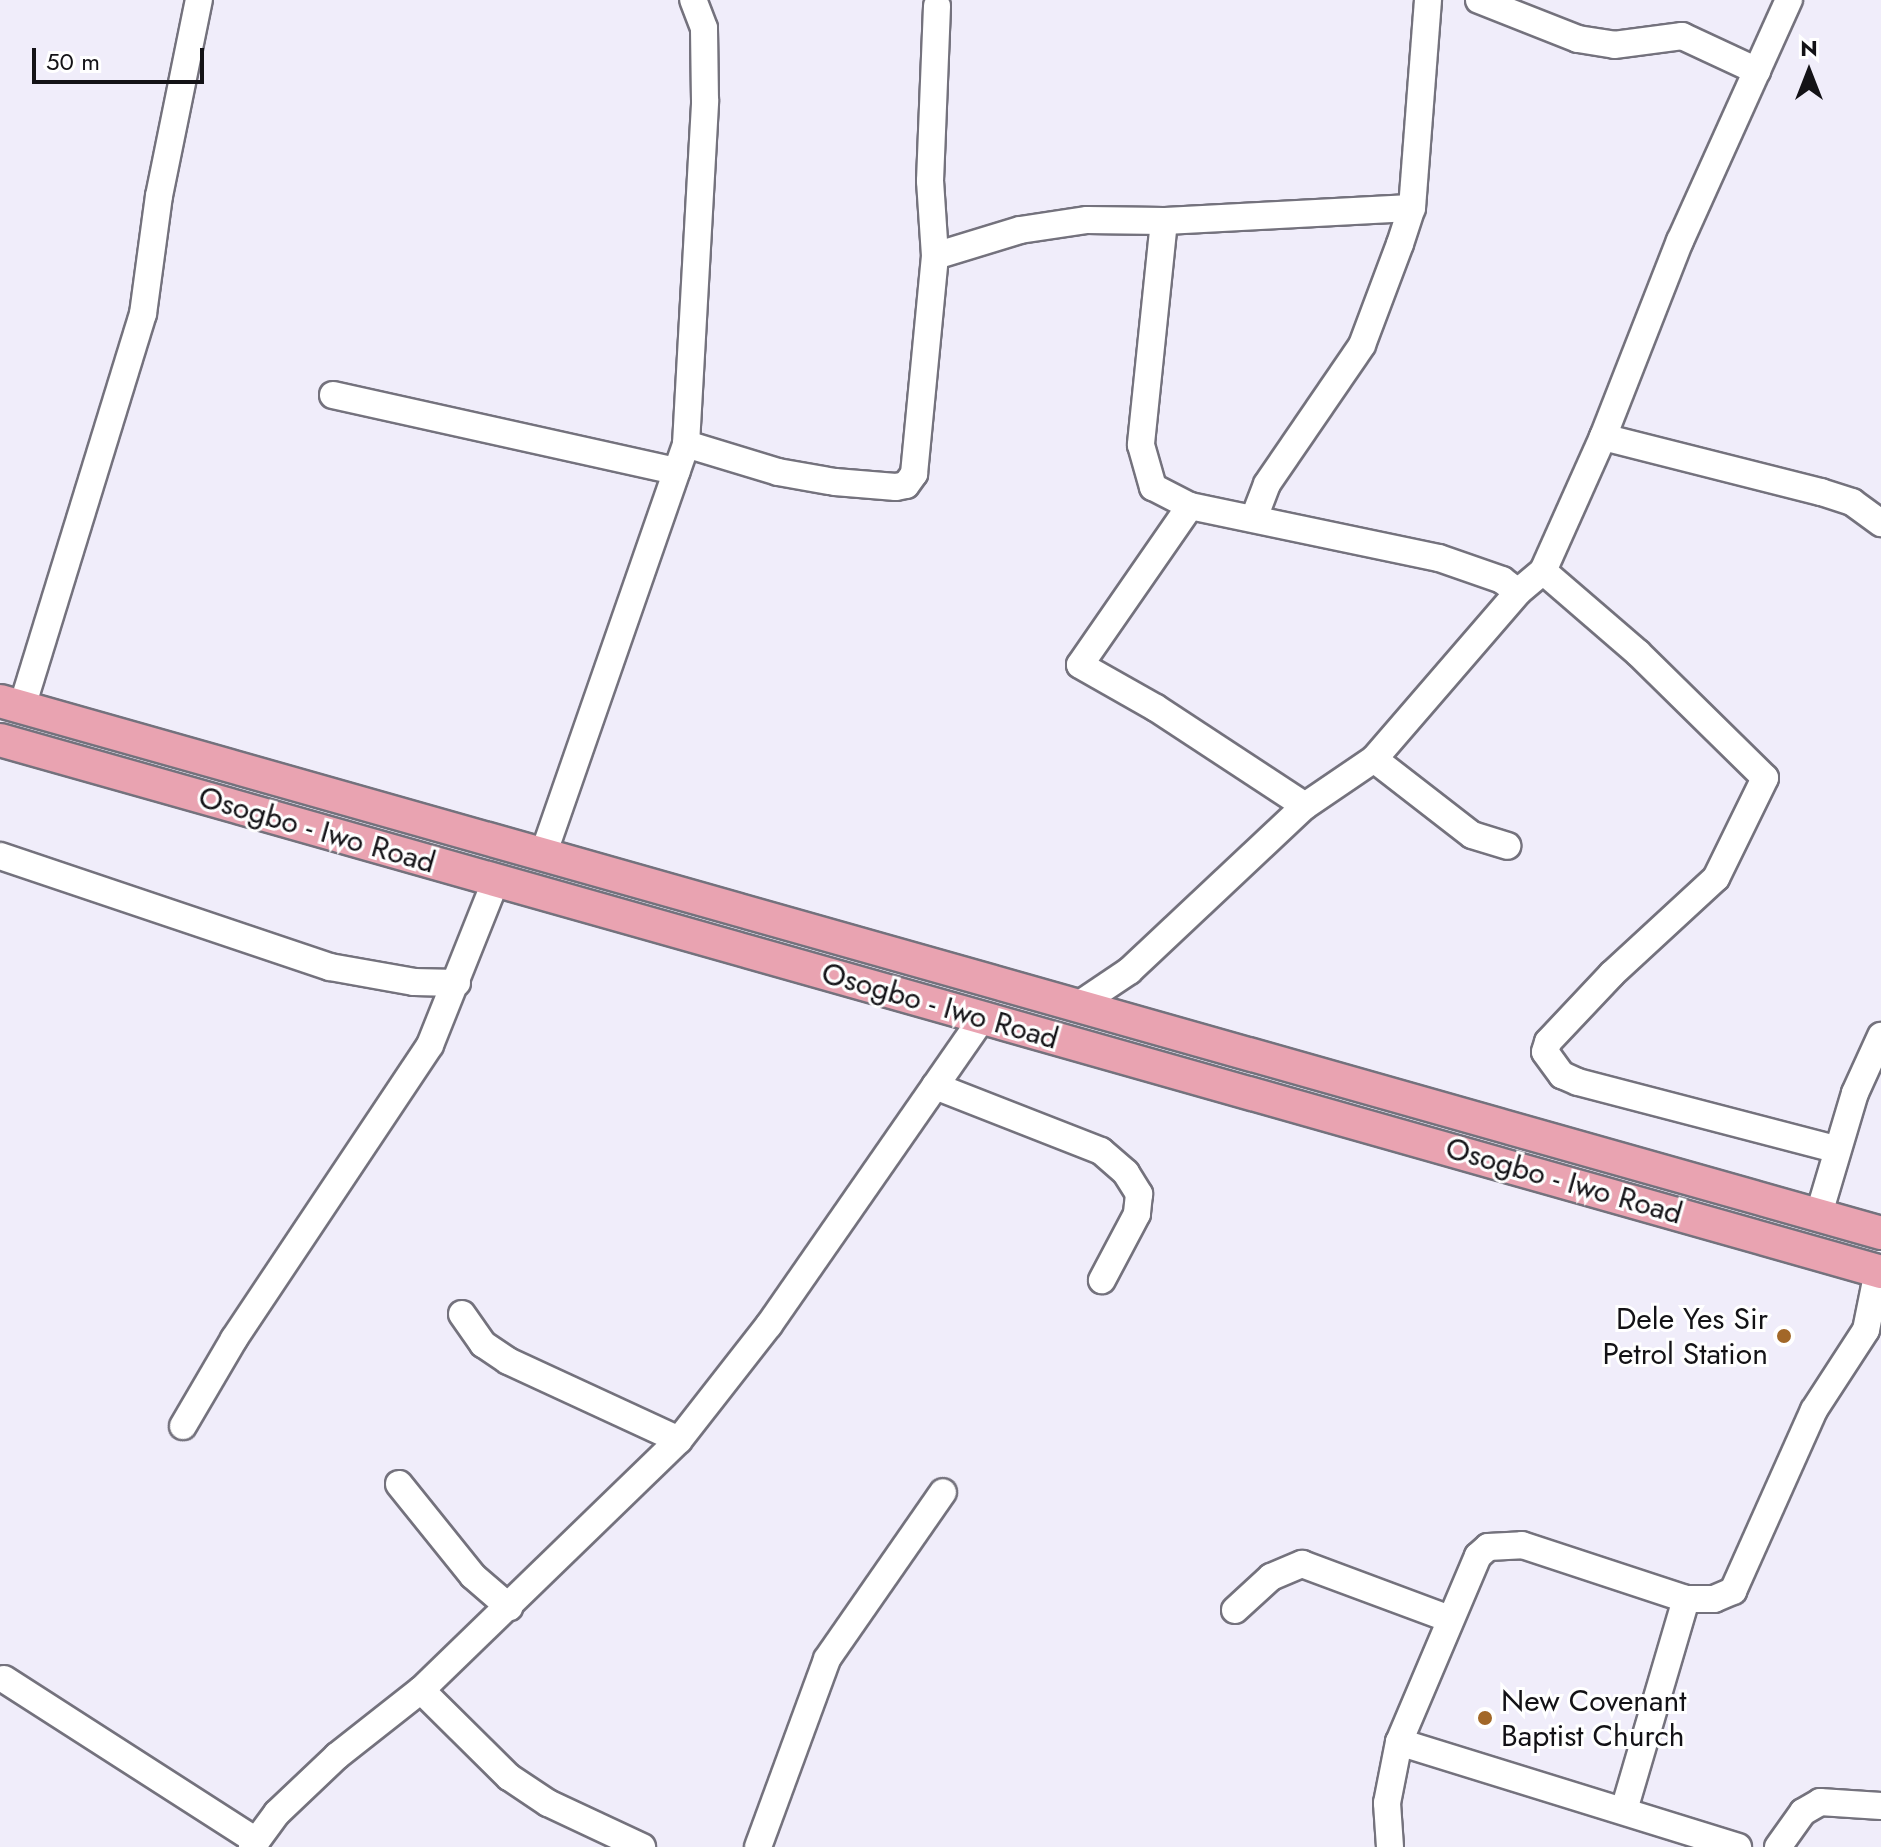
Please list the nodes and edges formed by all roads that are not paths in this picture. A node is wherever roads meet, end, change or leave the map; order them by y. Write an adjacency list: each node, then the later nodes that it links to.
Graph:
1 (199, 0): 20 (street)
2 (693, 0): 13 (street)
3 (1428, 0): 8 (street)
4 (1479, 0): 7 (street)
5 (1789, 0): 7 (street)
6 (937, 6): 10 (street)
7 (1757, 71): 12 (street)
8 (1412, 208): 9 (street); 16 (street)
9 (1164, 221): 10 (street); 15 (street)
10 (935, 256): 13 (street)
11 (333, 395): 14 (street)
12 (1603, 437): 17 (street); 18 (street)
13 (686, 444): 14 (street)
14 (677, 471): 25 (street)
15 (1190, 506): 16 (street); 23 (street)
16 (1254, 518): 19 (street)
17 (1881, 523)
18 (1543, 571): 19 (street); 33 (street)
19 (1518, 592): 22 (street)
20 (11, 704): 25 (main road, Osogbo - Iwo Road)
21 (0, 740): 27 (main road, Osogbo - Iwo Road)
22 (1374, 759): 23 (street); 24 (street)
23 (1305, 806): 29 (street)
24 (1507, 846)
25 (543, 855): 29 (main road, Osogbo - Iwo Road)
26 (0, 856): 28 (street)
27 (496, 880): 28 (street); 30 (main road, Osogbo - Iwo Road)
28 (457, 983): 39 (street)
29 (1077, 1006): 34 (main road, Osogbo - Iwo Road)
30 (982, 1019): 32 (street); 36 (main road, Osogbo - Iwo Road)
31 (1881, 1036): 33 (street)
32 (935, 1086): 37 (street); 40 (street)
33 (1836, 1149): 34 (street)
34 (1818, 1217): 35 (main road, Osogbo - Iwo Road)
35 (1881, 1233)
36 (1879, 1271): 43 (street)
37 (1102, 1280)
38 (462, 1314): 40 (street)
39 (183, 1426)
40 (679, 1440): 44 (street)
41 (399, 1484): 44 (street)
42 (943, 1492): 54 (street)
43 (1686, 1599): 46 (street); 51 (street)
44 (509, 1607): 48 (street)
45 (1235, 1610): 46 (street)
46 (1450, 1619): 49 (street)
47 (4, 1679): 52 (street)
48 (421, 1690): 52 (street); 53 (street)
49 (1399, 1742): 51 (street); 55 (street)
50 (1881, 1806): 57 (street)
51 (1624, 1810): 56 (street)
52 (254, 1844)
53 (642, 1847)
54 (758, 1847)
55 (1390, 1847)
56 (1738, 1847)
57 (1778, 1847)

